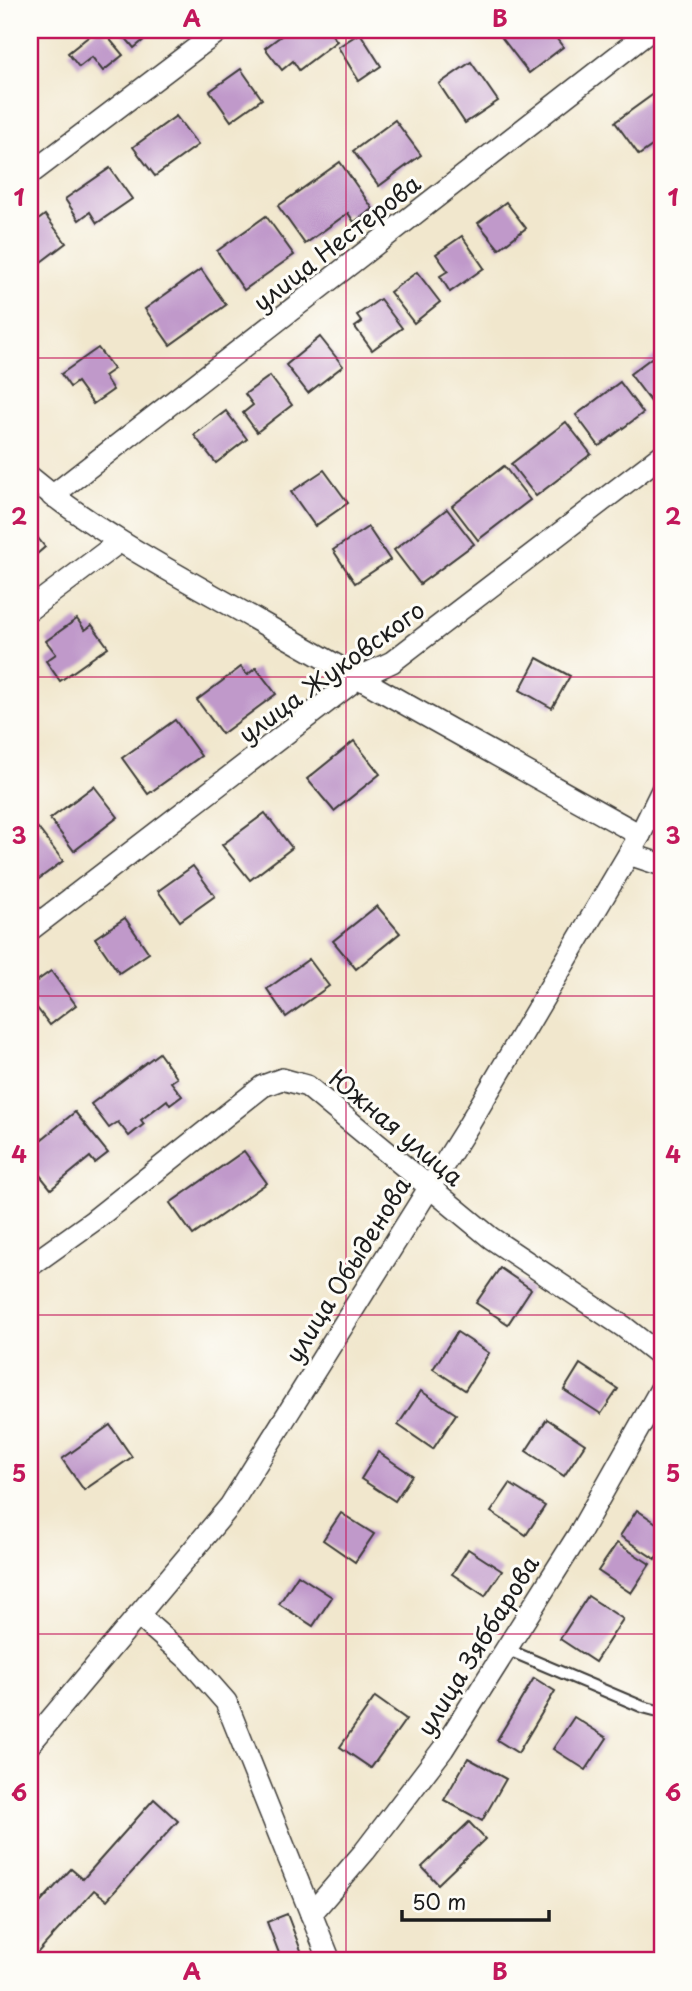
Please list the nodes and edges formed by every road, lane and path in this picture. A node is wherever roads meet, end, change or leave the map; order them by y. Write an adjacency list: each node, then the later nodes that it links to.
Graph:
1 (220, 30): 3 (street)
2 (651, 30): 6 (street, улица Нестерова)
3 (30, 174)
4 (662, 454): 9 (street, улица Жуковского)
5 (30, 477): 6 (street)
6 (52, 496): 7 (street)
7 (120, 542): 8 (street); 9 (street)
8 (30, 609)
9 (358, 678): 11 (street); 14 (street, улица Жуковского)
10 (662, 790): 11 (street, улица Обыденова)
11 (640, 835): 12 (street, улица Обыденова)
12 (629, 854): 13 (street); 15 (street, улица Обыденова)
13 (662, 865)
14 (30, 930)
15 (429, 1188): 16 (street, Южная улица); 17 (street, Южная улица); 19 (street, улица Обыденова)
16 (30, 1266)
17 (662, 1357)
18 (662, 1387): 20 (street, улица Зяббарова)
19 (138, 1615): 22 (street, улица Обыденова); 23 (street)
20 (506, 1649): 21 (lane); 23 (street, улица Зяббарова)
21 (662, 1712)
22 (30, 1744)
23 (311, 1913): 24 (street)
24 (330, 1961)

